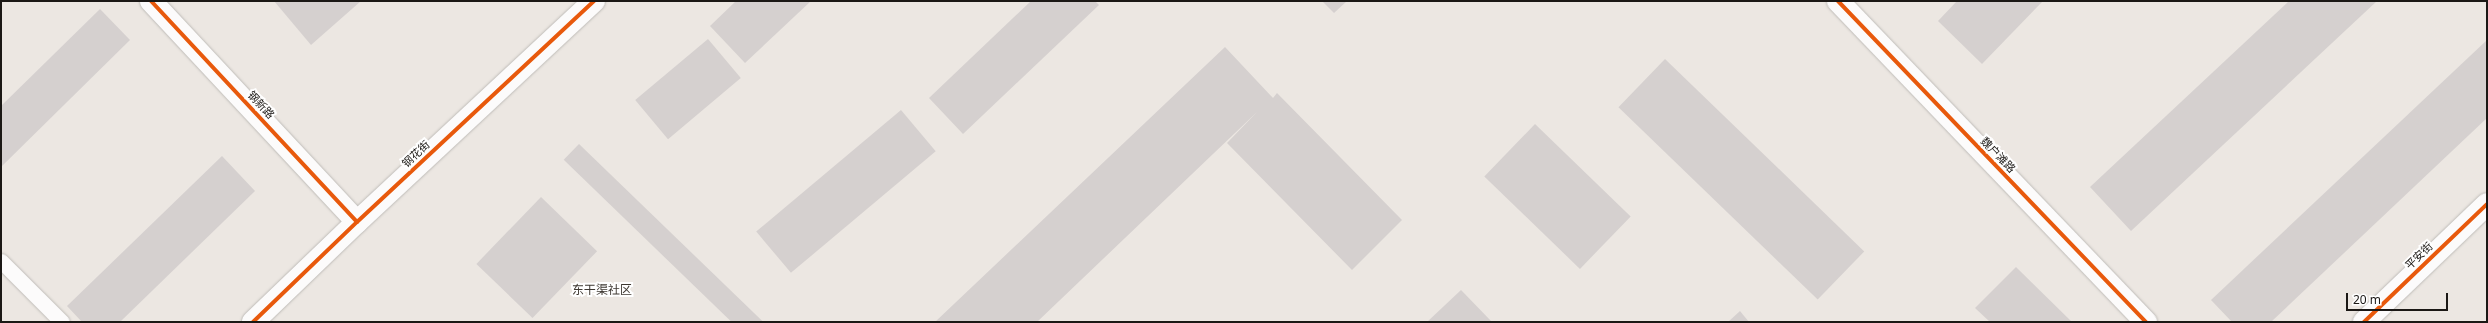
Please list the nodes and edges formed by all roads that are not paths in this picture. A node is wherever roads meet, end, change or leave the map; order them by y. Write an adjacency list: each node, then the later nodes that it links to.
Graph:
1 (152, 1): 5 (street, 钢新路)
2 (594, 1): 5 (street, 钢花街)
3 (1838, 1): 9 (street, 魏户滩路)
4 (2487, 204): 10 (street, 平安街)
5 (357, 222): 8 (street, 钢花街)
6 (1, 261): 7 (lane)
7 (62, 322)
8 (253, 322)
9 (2146, 322)
10 (2364, 322)

